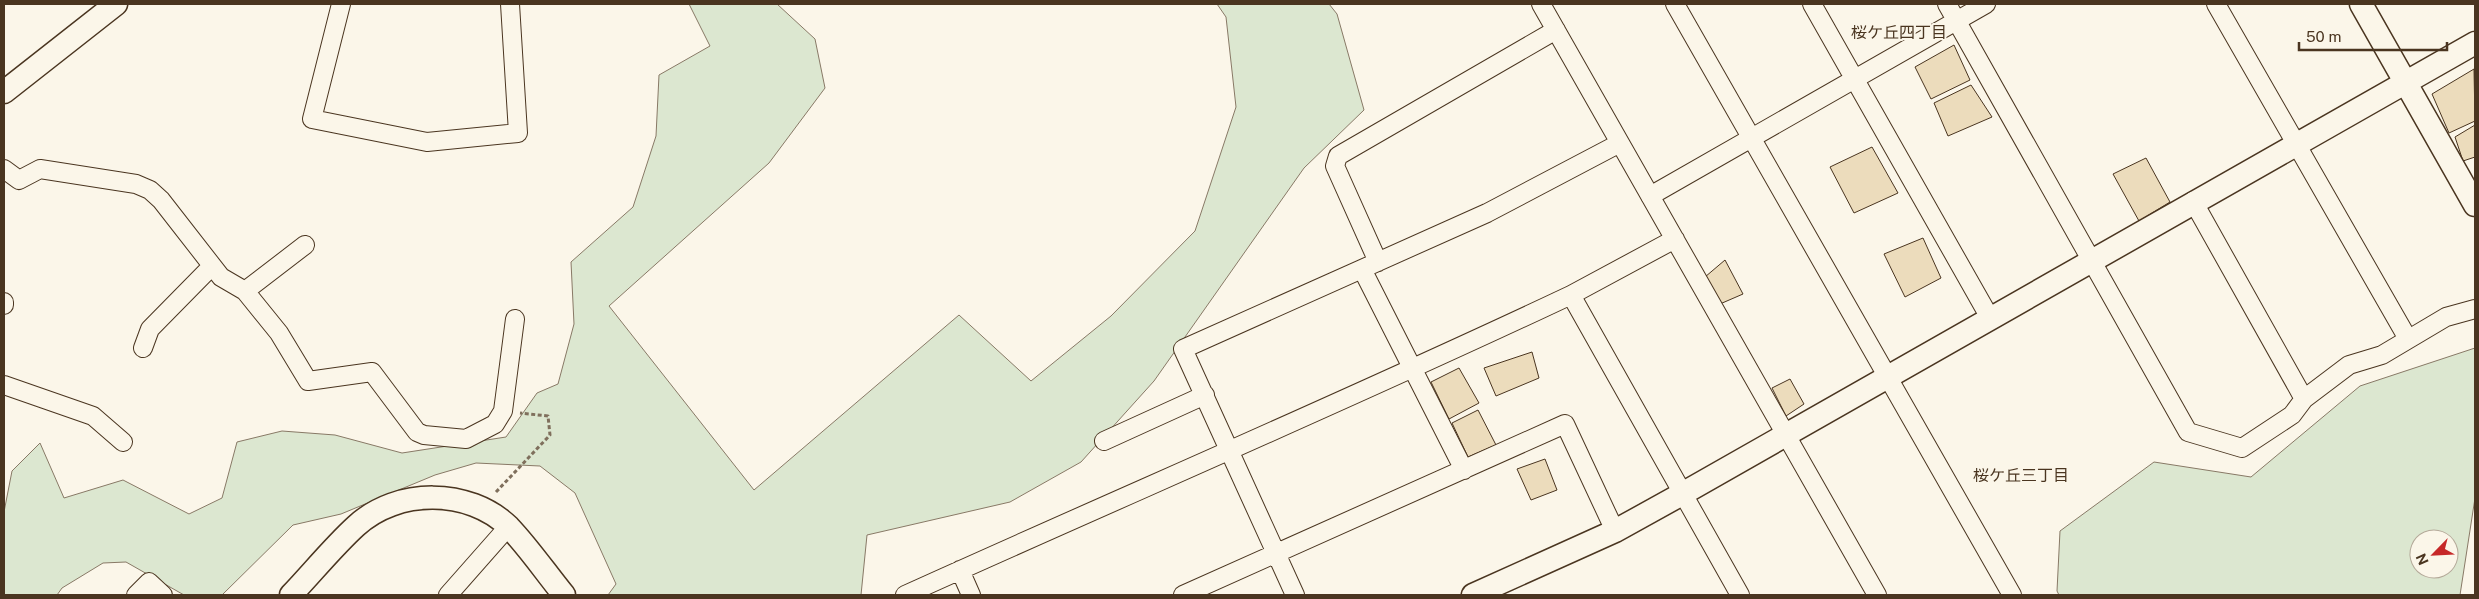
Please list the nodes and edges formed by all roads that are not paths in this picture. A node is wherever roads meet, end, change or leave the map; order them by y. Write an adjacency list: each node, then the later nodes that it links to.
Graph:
1 (116, 4): 16 (street)
2 (342, 4): 3 (street)
3 (510, 4)
4 (1541, 4): 12 (street)
5 (1675, 4): 17 (street)
6 (1812, 4): 14 (street)
7 (1947, 4): 11 (street)
8 (1986, 4): 11 (street)
9 (2216, 4): 19 (street)
10 (2361, 4): 15 (street)
11 (1956, 21): 14 (street); 26 (street)
12 (1556, 30): 18 (street); 27 (street)
13 (2475, 43): 15 (street)
14 (1855, 79): 17 (street); 33 (street)
15 (2406, 83): 19 (street); 23 (street)
16 (4, 92)
17 (1752, 138): 21 (street); 38 (street)
18 (1620, 143): 21 (street); 27 (street)
19 (2296, 144): 22 (street); 35 (street)
20 (4, 169): 28 (street)
21 (1650, 196): 24 (street)
22 (2193, 201): 26 (street); 41 (street)
23 (2475, 206)
24 (1674, 238): 31 (street); 42 (street)
25 (305, 245): 30 (street)
26 (2091, 260): 33 (street); 41 (street)
27 (1378, 262): 29 (street)
28 (212, 266): 30 (street); 36 (street)
29 (1362, 269): 37 (street); 40 (street)
30 (246, 291): 34 (street)
31 (1571, 295): 37 (street); 47 (street)
32 (2475, 309): 35 (street)
33 (1990, 318): 38 (street)
34 (516, 319)
35 (2408, 339): 41 (street)
36 (143, 348)
37 (1413, 370): 45 (street); 46 (street)
38 (1887, 376): 42 (street); 64 (street)
39 (4, 385): 44 (street)
40 (1204, 395): 43 (street); 45 (street)
41 (2304, 399)
42 (1786, 434): 47 (street); 63 (street)
43 (1104, 441)
44 (123, 442)
45 (1229, 450): 50 (street); 51 (street)
46 (1464, 470): 49 (street); 50 (street)
47 (1682, 494): 49 (street); 62 (street)
48 (508, 527): 54 (street); 55 (street); 56 (street)
49 (1615, 531): 61 (street)
50 (1276, 554): 59 (street); 60 (street)
51 (960, 570): 57 (street); 58 (street)
52 (136, 595): 53 (street)
53 (163, 595)
54 (292, 595)
55 (448, 595)
56 (564, 595)
57 (904, 595)
58 (971, 595)
59 (1183, 595)
60 (1295, 595)
61 (1473, 595)
62 (1740, 595)
63 (1877, 595)
64 (2012, 595)

